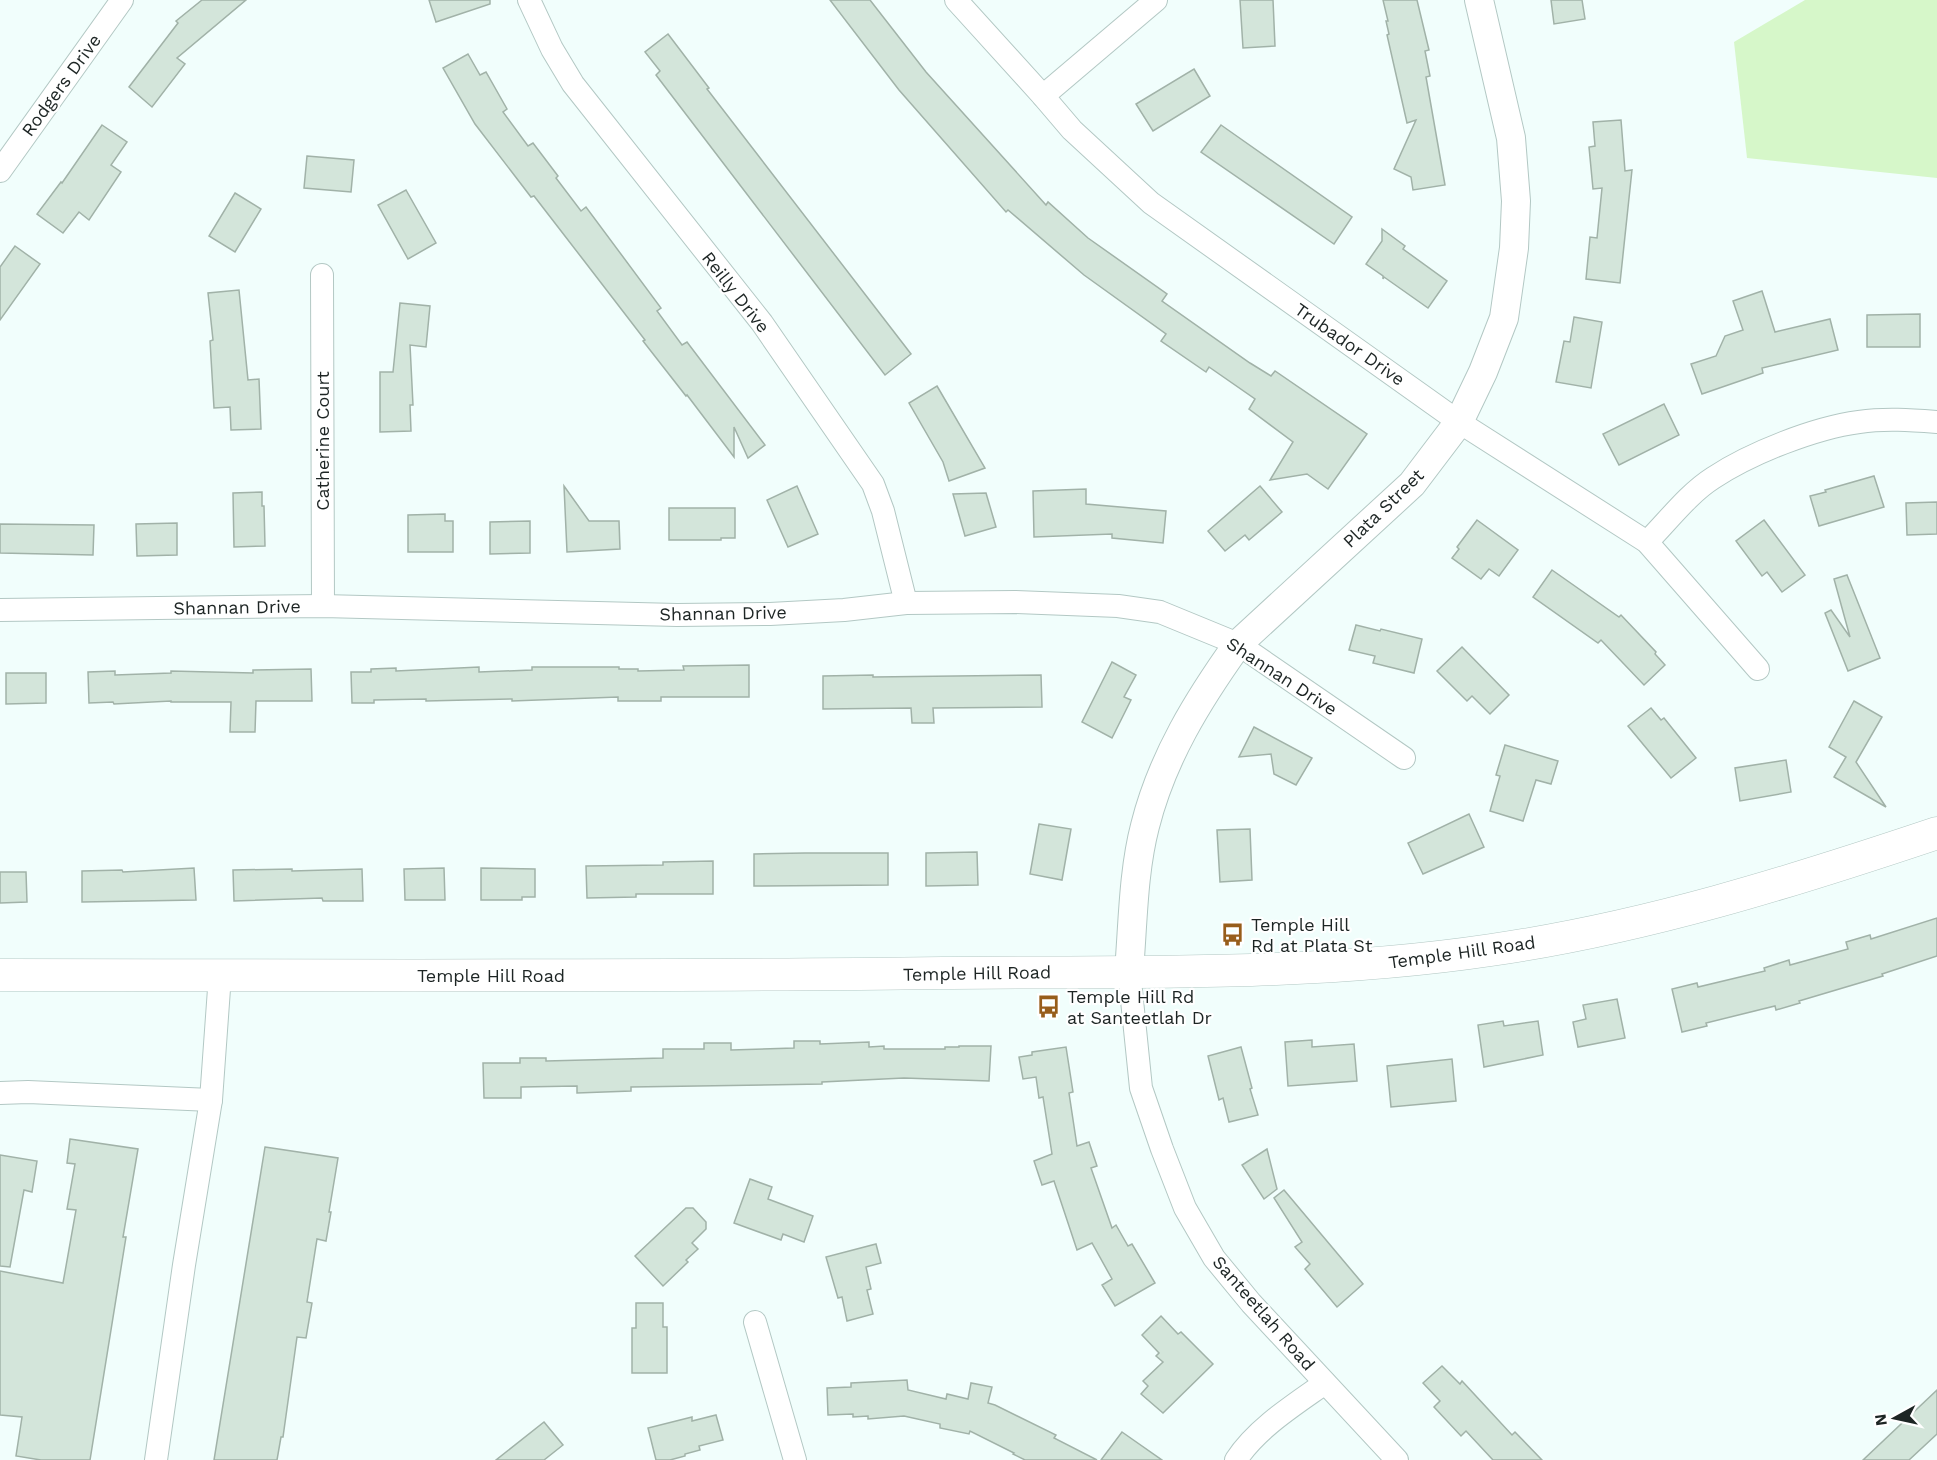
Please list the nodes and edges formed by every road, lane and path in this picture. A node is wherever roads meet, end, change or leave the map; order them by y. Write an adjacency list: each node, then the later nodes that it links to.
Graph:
1 (123, 0): 7 (street, Rodgers Drive)
2 (529, 0): 12 (street, Reilly Drive)
3 (956, 0): 6 (street, Trubador Drive)
4 (1155, 0): 6 (street)
5 (1479, 0): 9 (street, Plata Street)
6 (1043, 96): 9 (street, Trubador Drive)
7 (0, 171)
8 (322, 275): 13 (street, Catherine Court)
9 (1459, 422): 11 (street, Trubador Drive); 15 (street, Plata Street)
10 (1937, 422): 11 (street)
11 (1647, 542): 16 (street, Trubador Drive)
12 (906, 603): 13 (street, Shannan Drive); 15 (street, Shannan Drive)
13 (322, 606): 14 (street, Shannan Drive)
14 (0, 610)
15 (1239, 644): 17 (street, Shannan Drive); 19 (street, Plata Street)
16 (1758, 669)
17 (1404, 758)
18 (1937, 833): 19 (main road, Temple Hill Road)
19 (1129, 971): 21 (main road, Temple Hill Road); 25 (street, Santeetlah Road)
20 (0, 975): 21 (main road, Temple Hill Road)
21 (220, 975): 23 (street)
22 (0, 1093): 23 (street)
23 (211, 1100): 26 (street)
24 (755, 1322): 27 (street)
25 (1325, 1383): 28 (street); 29 (street, Santeetlah Road)
26 (156, 1460)
27 (795, 1460)
28 (1236, 1460)
29 (1397, 1460)

